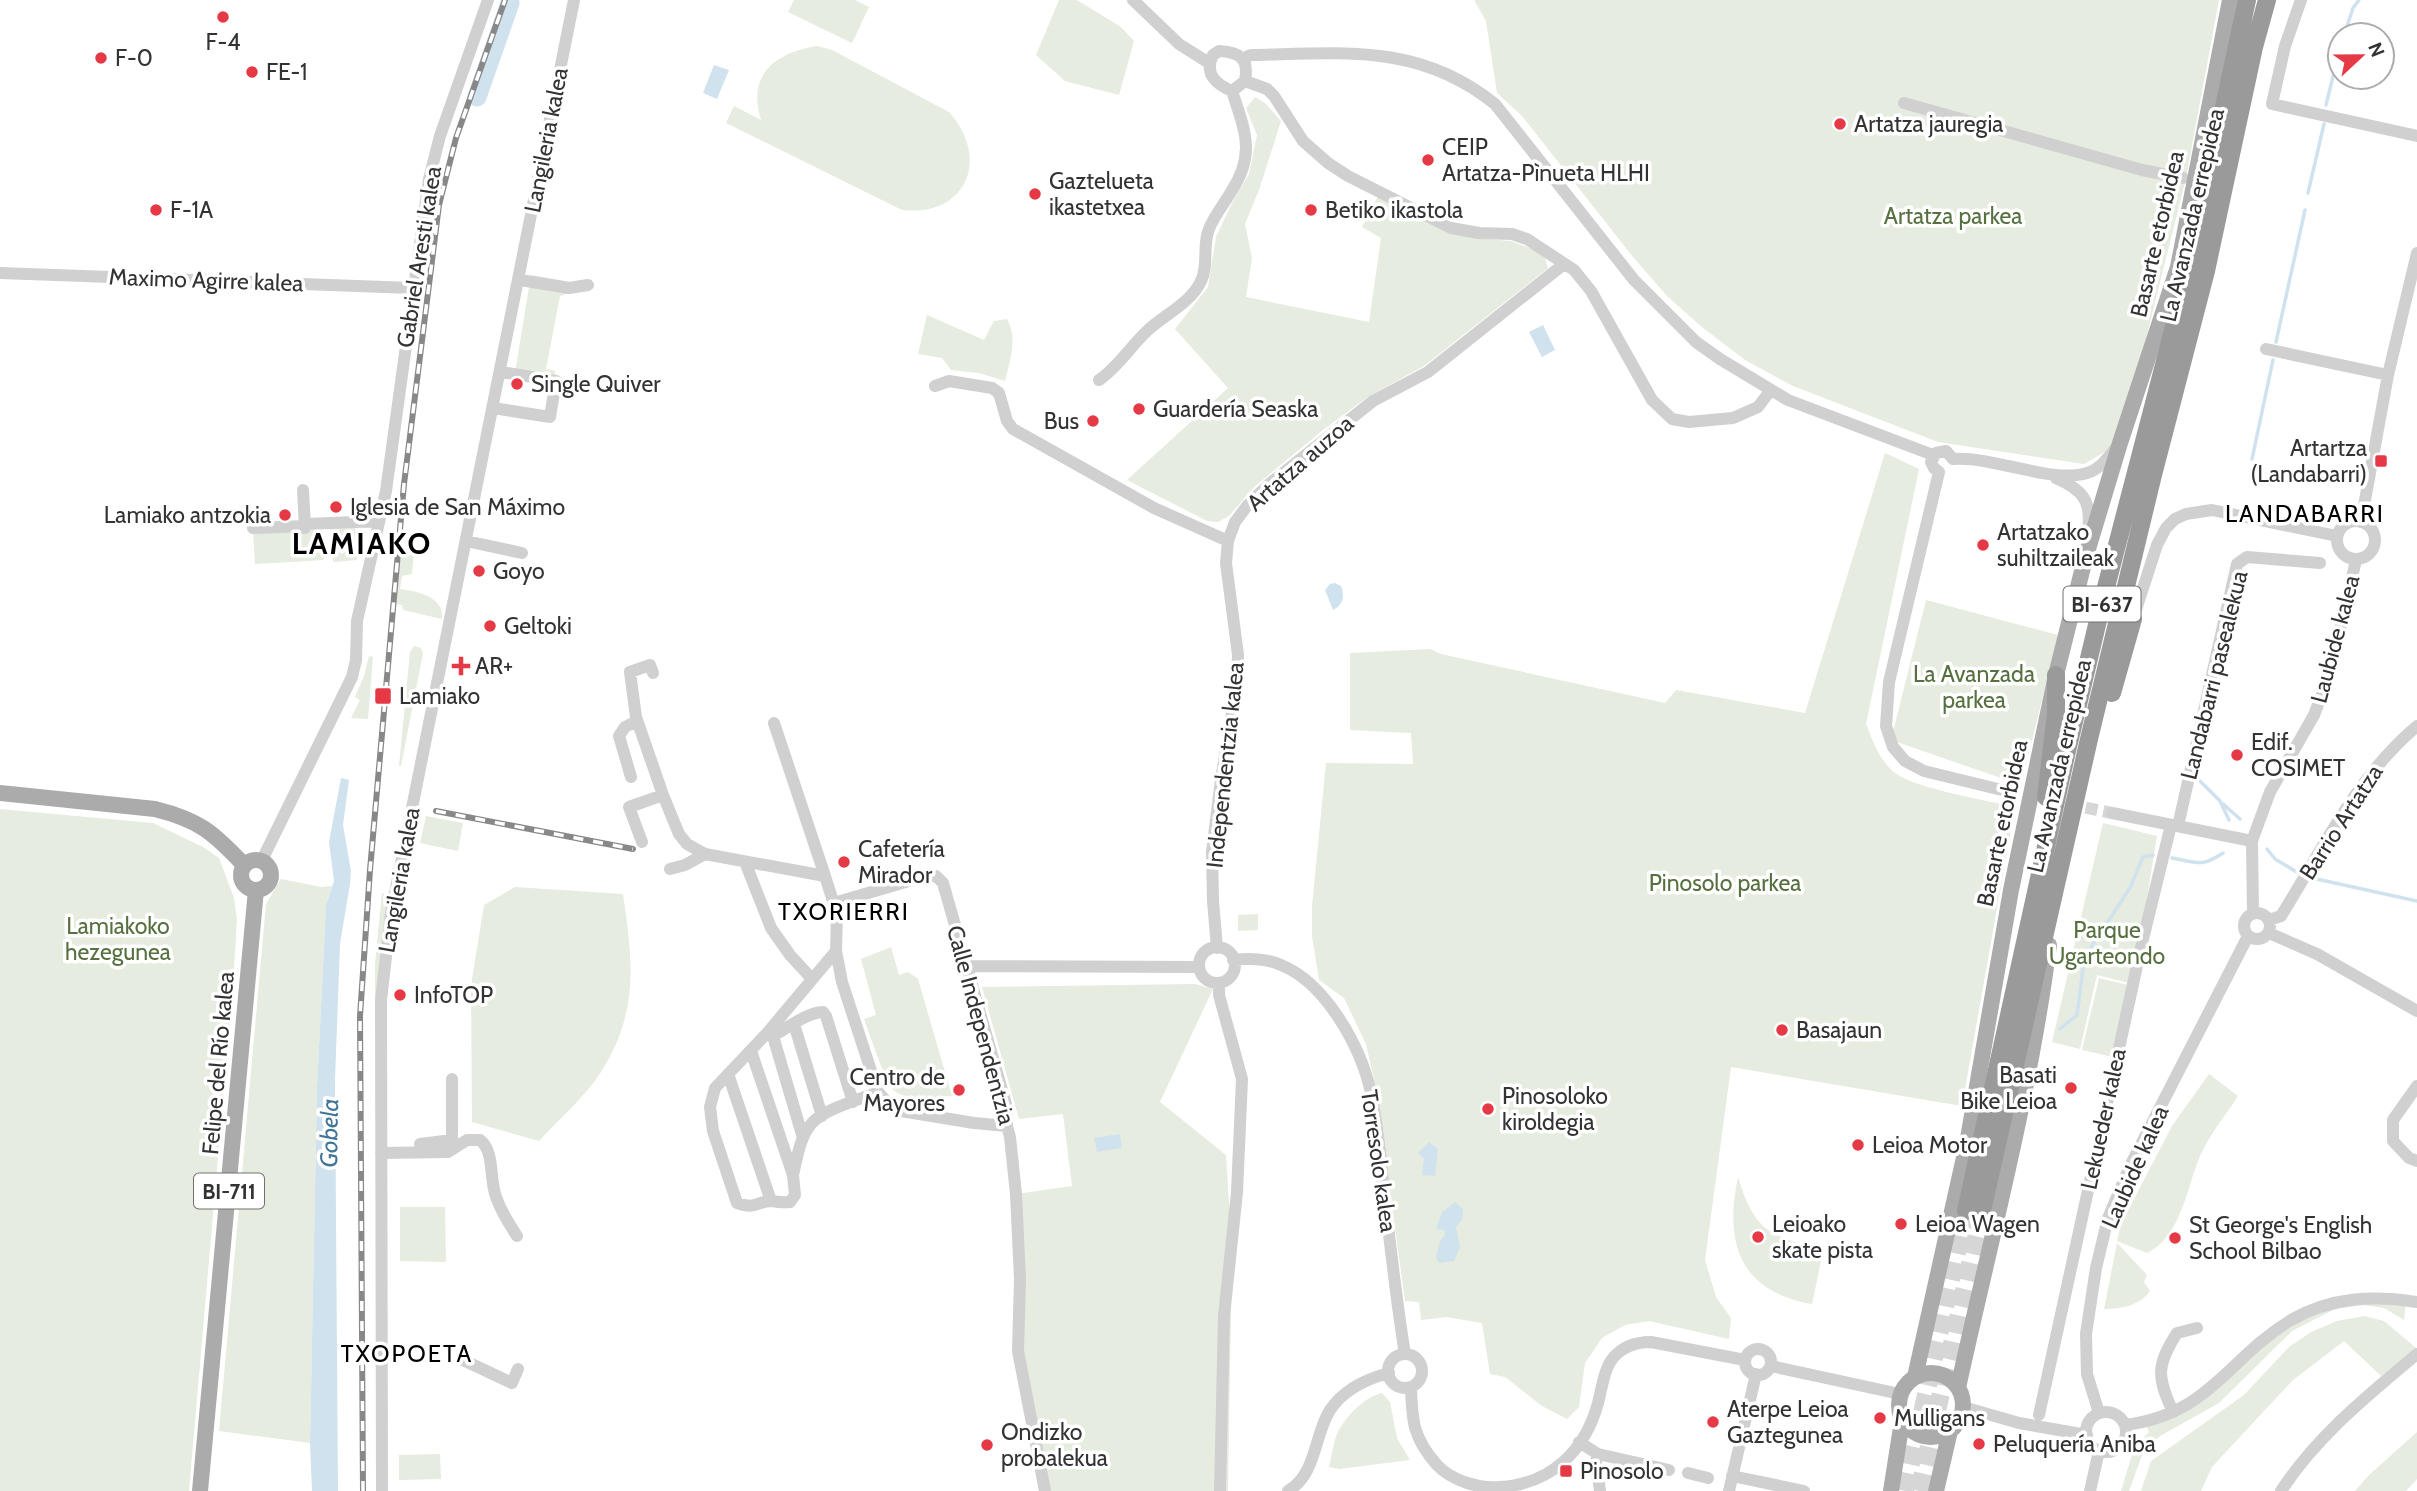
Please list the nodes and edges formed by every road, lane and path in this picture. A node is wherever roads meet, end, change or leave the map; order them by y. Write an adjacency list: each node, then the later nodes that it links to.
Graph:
1 (488, 0): 21 (street, Gabriel Aresti kalea)
2 (574, 0): 19 (street, Langileria kalea)
3 (1133, 0): 9 (street)
4 (2230, 0): 17 (main road, Basarte etorbidea)
5 (2248, 0): 35 (highway, La Avanzada errepidea / BI-637)
6 (2301, 0): 13 (street)
7 (2267, 1): 59 (highway, La Avanzada errepidea / BI-637)
8 (1242, 59): 9 (street); 10 (street); 28 (street)
9 (1209, 63): 11 (street)
10 (1245, 81): 11 (street); 16 (street)
11 (1231, 91): 26 (street)
12 (1905, 103): 14 (street)
13 (2417, 136)
14 (2183, 178)
15 (2417, 253): 22 (street)
16 (1564, 264): 28 (street); 43 (street, Artatza auzoa)
17 (2178, 267): 30 (main road, Basarte etorbidea); 35 (highway)
18 (0, 273): 21 (street, Maximo Agirre kalea)
19 (520, 280): 20 (street); 24 (street, Langileria kalea)
20 (588, 285)
21 (412, 288): 37 (street, Gabriel Aresti kalea)
22 (2412, 295): 25 (street)
23 (2266, 349): 25 (street)
24 (501, 372): 29 (street, Langileria kalea); 29 (street)
25 (2388, 376): 38 (street)
26 (1099, 380)
27 (935, 386): 43 (street)
28 (1770, 391): 31 (street)
29 (493, 408): 42 (street, Langileria kalea)
30 (2120, 443): 34 (street); 45 (main road, Basarte etorbidea)
31 (1933, 455): 32 (street); 33 (street)
32 (1953, 459): 33 (street); 34 (street)
33 (1940, 472): 55 (street)
34 (2046, 473): 45 (street)
35 (2134, 478): 73 (highway, La Avanzada errepidea / BI-637)
36 (303, 490): 39 (street)
37 (379, 521): 39 (street); 64 (street, Gabriel Aresti kalea)
38 (2361, 522): 41 (street); 46 (street)
39 (305, 526): 40 (street)
40 (253, 528)
41 (2337, 537): 46 (street); 48 (street)
42 (466, 541): 44 (street); 95 (street, Langileria kalea)
43 (1227, 541): 76 (street, Independentzia kalea)
44 (522, 553)
45 (2085, 559): 50 (main road, Basarte etorbidea)
46 (2356, 560): 61 (street, Laubide kalea)
47 (2320, 563): 60 (street, Landabarri pasealekua)
48 (2133, 619): 59 (highway)
49 (653, 673): 51 (street)
50 (2056, 675): 73 (highway); 110 (main road, Basarte etorbidea)
51 (637, 721): 54 (street); 57 (street)
52 (774, 723): 68 (street)
53 (2417, 726): 74 (street, Barrio Artatza)
54 (631, 777)
55 (2010, 792)
56 (0, 793): 66 (main road)
57 (663, 795): 62 (street); 63 (street)
58 (2112, 813): 60 (street)
59 (2070, 823): 69 (highway, La Avanzada errepidea / BI-637)
60 (2174, 826): 61 (street); 117 (street, Lekueder kalea)
61 (2252, 841): 72 (street, Laubide kalea)
62 (635, 844)
63 (705, 854): 65 (street); 67 (street)
64 (262, 860): 66 (main road); 70 (main road)
65 (745, 862): 68 (street); 81 (street)
66 (244, 865): 70 (main road)
67 (670, 869)
68 (825, 876): 71 (street)
69 (2058, 877): 73 (highway, La Avanzada errepidea / BI-637); 112 (main road)
70 (256, 890): 130 (main road, Felipe del Río kalea / BI-711)
71 (834, 903): 77 (street); 79 (street, Calle Independentzia)
72 (2253, 913): 74 (street); 75 (street)
73 (2031, 915)
74 (2269, 926): 75 (street); 83 (street)
75 (2248, 936): 116 (street, Laubide kalea)
76 (1217, 948): 78 (street); 80 (street)
77 (836, 951): 81 (street); 90 (street)
78 (1233, 960): 82 (street); 102 (street, Torresolo kalea)
79 (967, 966): 80 (street); 93 (street, Calle Independentzia)
80 (1199, 967): 82 (street)
81 (812, 979): 85 (street)
82 (1219, 983): 133 (street)
83 (2417, 1011)
84 (794, 1024): 85 (street); 91 (street); 92 (street)
85 (771, 1034): 86 (street); 94 (street)
86 (751, 1051): 87 (street); 97 (street)
87 (728, 1074): 98 (street); 98 (street)
88 (452, 1079): 95 (street)
89 (2417, 1086): 96 (street)
90 (878, 1092): 91 (street); 93 (street)
91 (853, 1102): 92 (street)
92 (822, 1116): 94 (street)
93 (1007, 1126): 132 (street, Calle Independentzia)
94 (803, 1138): 97 (street)
95 (381, 1149): 99 (street); 131 (street, Langileria kalea)
96 (2417, 1161)
97 (793, 1175): 98 (street)
98 (771, 1201)
99 (517, 1236)
100 (2417, 1302): 115 (street)
101 (2197, 1328): 115 (street)
102 (1405, 1353): 108 (street); 111 (street)
103 (2417, 1354): 141 (street)
104 (461, 1359): 107 (street)
105 (1745, 1360): 106 (street); 109 (street); 122 (street)
106 (1771, 1366): 109 (street); 113 (street)
107 (518, 1369)
108 (1389, 1373): 111 (street); 134 (street)
109 (1756, 1374): 127 (street)
110 (1915, 1377): 112 (main road); 113 (main road)
111 (1411, 1387): 129 (street)
112 (1958, 1388): 114 (main road)
113 (1900, 1394): 118 (main road)
114 (1963, 1407): 120 (main road); 121 (street)
115 (2173, 1412): 119 (street)
116 (2099, 1413): 119 (street); 121 (street)
117 (2039, 1415)
118 (1902, 1421): 120 (main road); 138 (main road)
119 (2125, 1425): 123 (street)
120 (1950, 1431): 139 (main road)
121 (2087, 1435): 123 (street)
122 (1579, 1442): 124 (street); 129 (street)
123 (2099, 1451): 140 (street)
124 (1598, 1454): 125 (street); 135 (street)
125 (1669, 1470)
126 (1688, 1473): 128 (street)
127 (1732, 1476): 136 (street); 137 (street)
128 (1709, 1478)
129 (1464, 1486)
130 (200, 1491)
131 (382, 1491)
132 (1045, 1491)
133 (1220, 1491)
134 (1288, 1491)
135 (1600, 1491)
136 (1729, 1491)
137 (1804, 1491)
138 (1891, 1491)
139 (1937, 1491)
140 (2090, 1491)
141 (2281, 1491)

